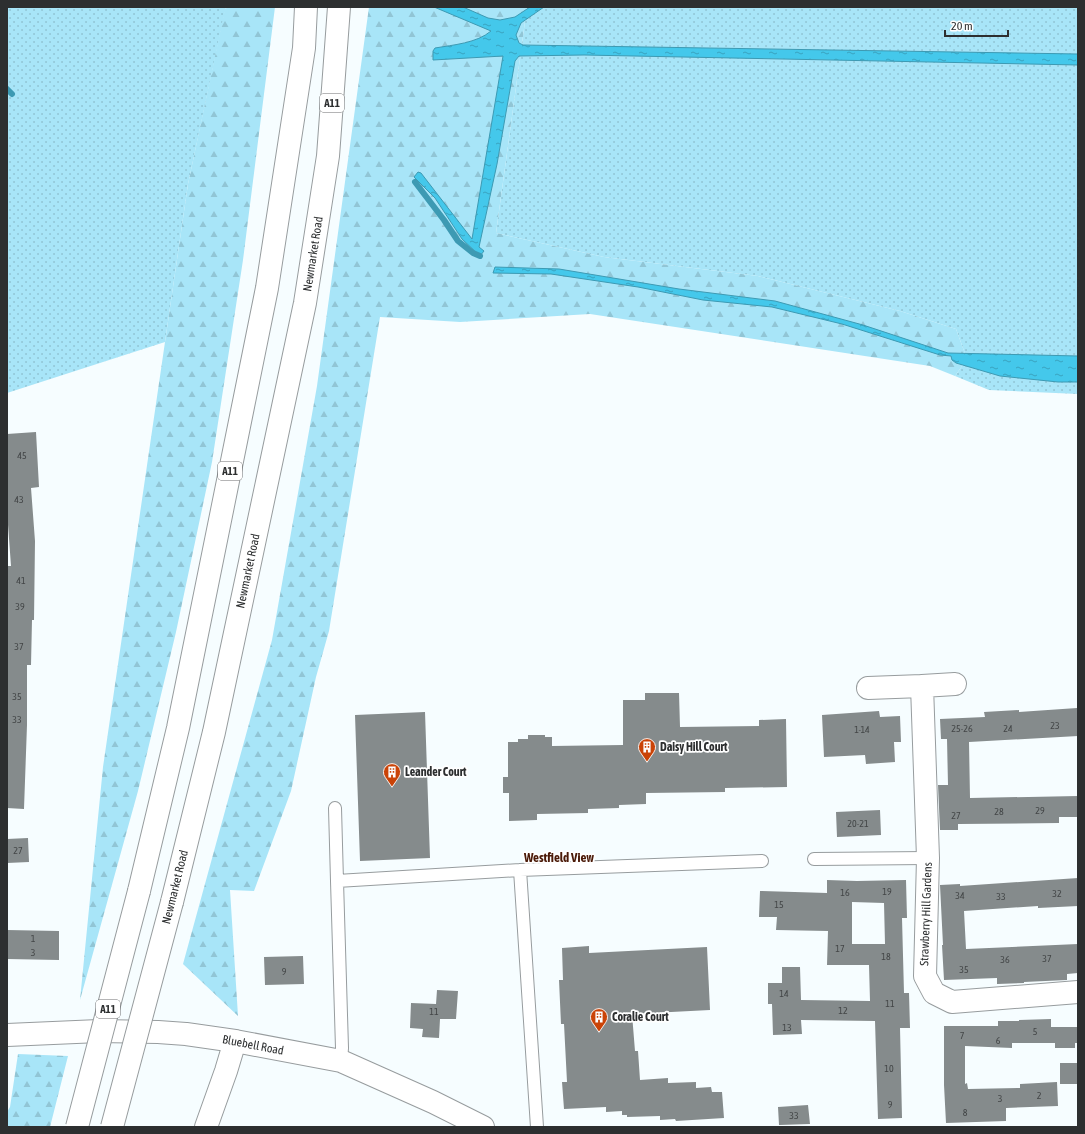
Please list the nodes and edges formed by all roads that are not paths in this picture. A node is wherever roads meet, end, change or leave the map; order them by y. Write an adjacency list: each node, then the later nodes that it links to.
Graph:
1 (306, 7): 16 (main road, A11, bridge)
2 (339, 7): 17 (main road, Newmarket Road / A11, bridge)
3 (955, 684): 4 (main road)
4 (922, 686): 5 (main road); 7 (main road, Strawberry Hill Gardens)
5 (868, 688)
6 (335, 808): 11 (lane)
7 (928, 858): 8 (lane); 12 (main road, Strawberry Hill Gardens)
8 (814, 859)
9 (762, 861): 10 (lane)
10 (520, 870): 11 (lane); 20 (lane)
11 (337, 881): 15 (lane)
12 (1078, 992)
13 (7, 1036): 14 (main road, Bluebell Road)
14 (235, 1041): 15 (main road, Bluebell Road); 18 (main road)
15 (341, 1061): 19 (main road, Bluebell Road)
16 (76, 1127)
17 (112, 1127)
18 (206, 1127)
19 (483, 1127)
20 (537, 1127)

